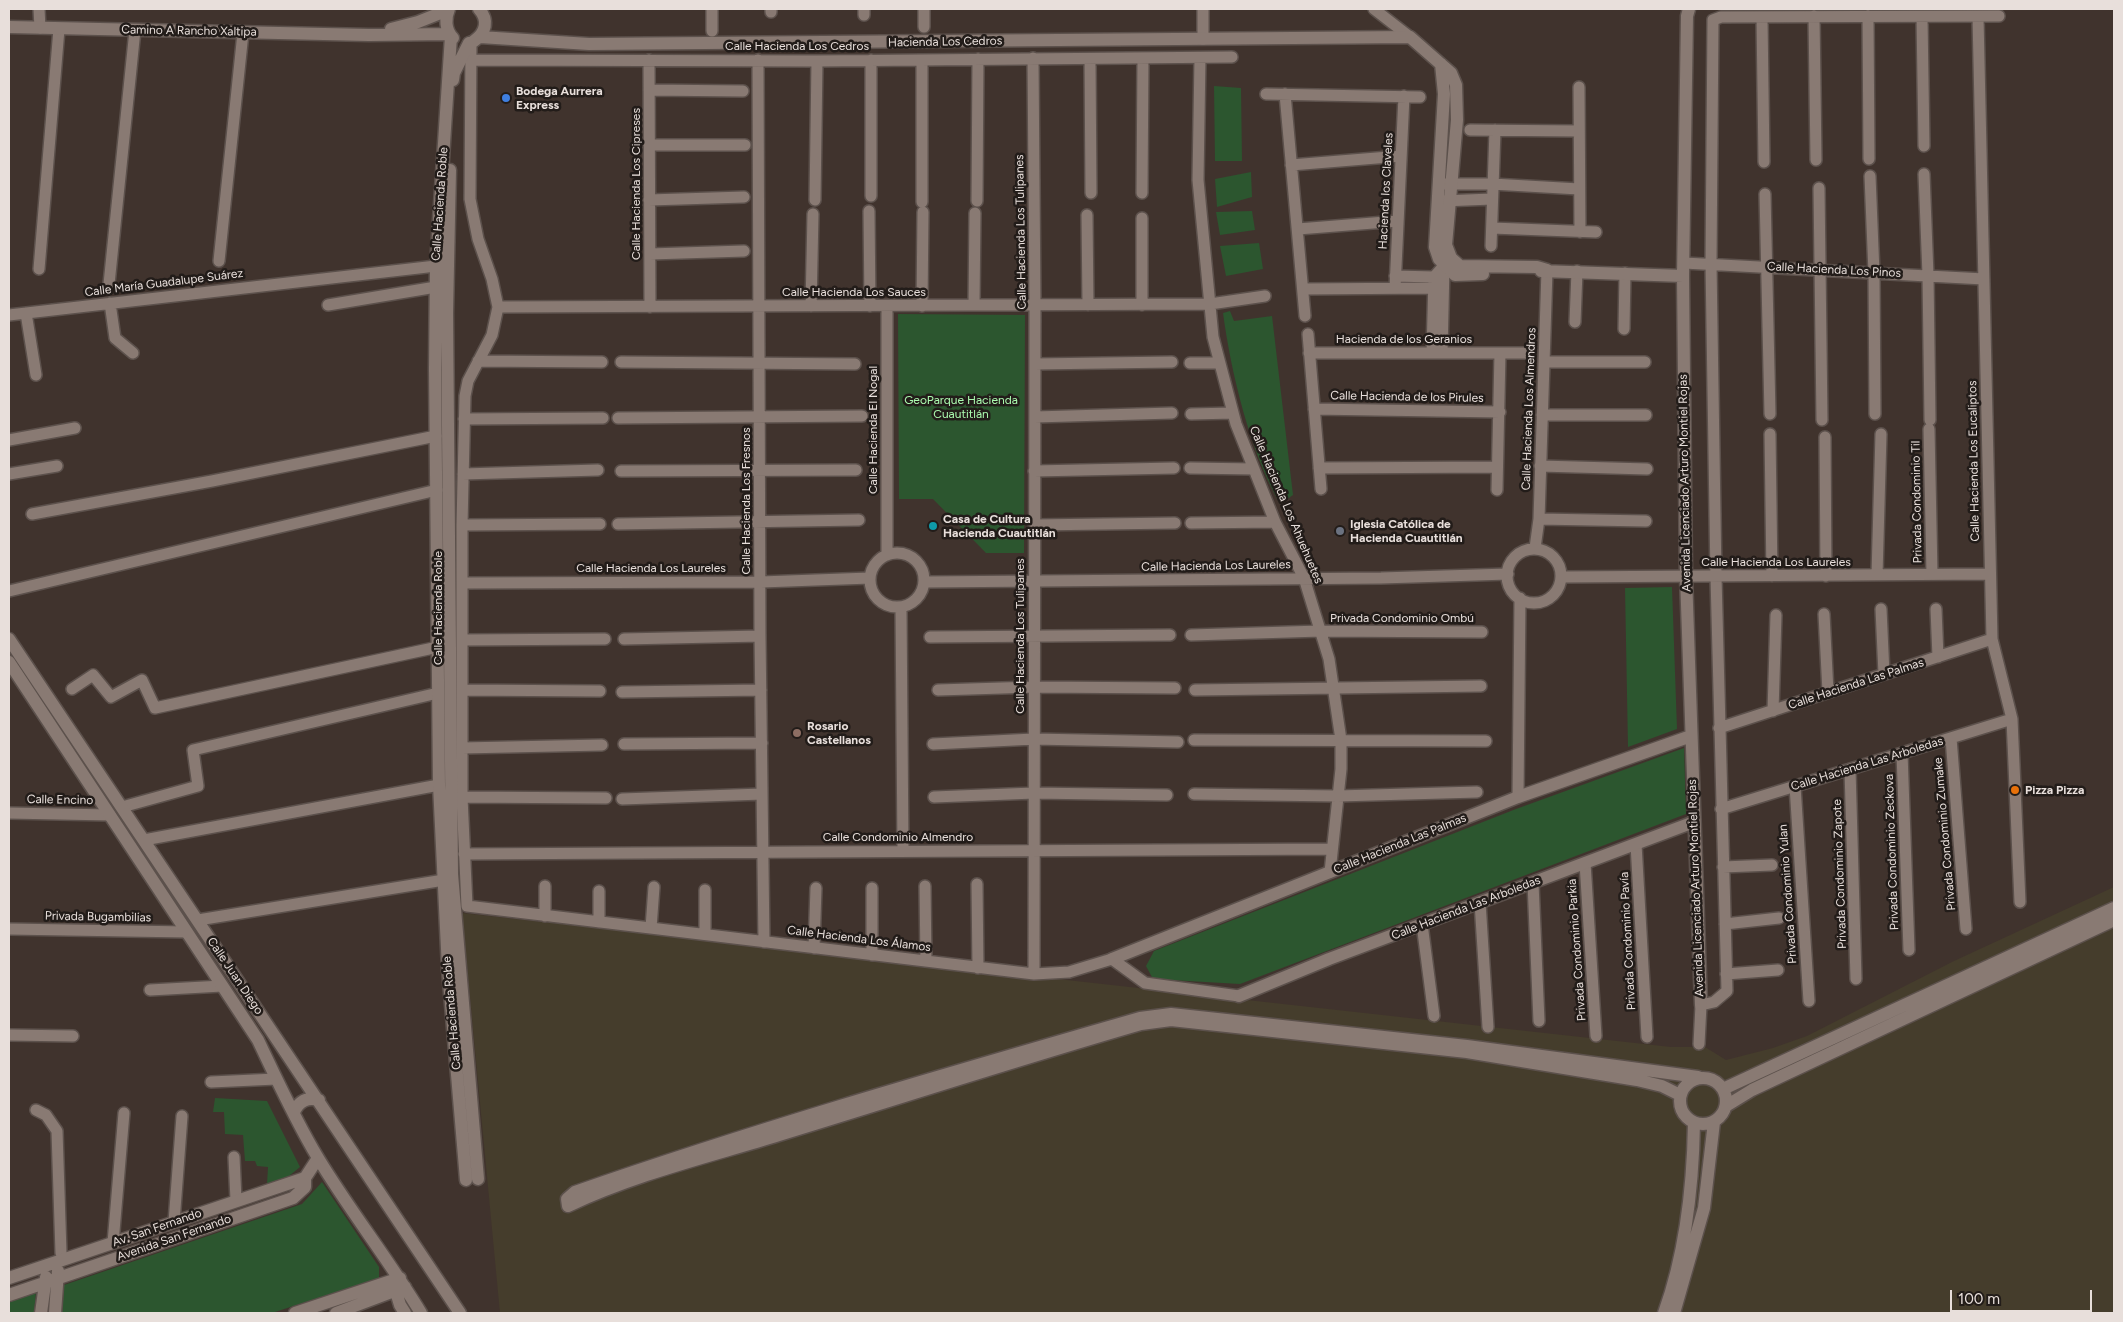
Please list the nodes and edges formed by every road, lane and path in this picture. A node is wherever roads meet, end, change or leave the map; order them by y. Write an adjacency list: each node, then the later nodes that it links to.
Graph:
1 (39, 9): 17 (street)
2 (444, 9): 22 (main road, Camino A Rancho Xaltipa); 23 (main road, Calle Hacienda Roble)
3 (479, 9): 26 (main road)
4 (712, 9): 20 (street)
5 (924, 9): 16 (street)
6 (1203, 9): 25 (street)
7 (1374, 9): 24 (street)
8 (1689, 9): 91 (main road, Avenida Licenciado Arturo Montiel Rojas)
9 (1814, 16): 10 (street); 14 (street); 55 (street)
10 (1868, 16): 11 (street); 54 (street)
11 (1922, 16): 13 (street); 52 (street)
12 (1999, 16): 13 (street)
13 (1978, 17): 103 (street, Calle Hacienda Los Eucaliptos)
14 (1762, 18): 56 (street); 92 (street, Avenida Licenciado Arturo Montiel Rojas)
15 (9, 27): 17 (main road, Camino A Rancho Xaltipa)
16 (924, 27)
17 (40, 28): 18 (main road, Camino A Rancho Xaltipa)
18 (59, 29): 19 (main road, Camino A Rancho Xaltipa); 95 (street)
19 (135, 30): 21 (main road, Camino A Rancho Xaltipa); 106 (street)
20 (712, 31)
21 (243, 32): 22 (main road, Camino A Rancho Xaltipa); 89 (street)
22 (369, 35): 23 (main road, Camino A Rancho Xaltipa)
23 (450, 35): 26 (main road, Hacienda Los Cedros); 93 (main road, Calle Hacienda Roble)
24 (1410, 37): 25 (main road, Hacienda Los Cedros); 39 (main road)
25 (1203, 39): 26 (main road, Hacienda Los Cedros)
26 (473, 40): 33 (street); 299 (main road, Calle Hacienda Roble)
27 (1232, 57): 30 (street, Calle Hacienda Los Cedros)
28 (1033, 58): 31 (street, Calle Hacienda Los Cedros); 32 (street, Calle Hacienda Los Cedros); 115 (street, Calle Hacienda Los Tulipanes)
29 (1144, 58): 30 (street, Calle Hacienda Los Cedros); 32 (street, Calle Hacienda Los Cedros); 65 (street)
30 (1200, 58): 111 (street, Calle Hacienda Los Ahuehuetes)
31 (978, 59): 37 (street, Calle Hacienda Los Cedros); 74 (street)
32 (1090, 59): 66 (street)
33 (470, 60): 34 (street, Calle Hacienda Los Cedros); 123 (street, Calle Hacienda Roble)
34 (649, 60): 35 (street, Calle Hacienda Los Cedros); 41 (street, Calle Hacienda Los Cipreses)
35 (758, 60): 38 (street, Calle Hacienda Los Cedros); 118 (street, Calle Hacienda Los Fresnos)
36 (871, 60): 37 (street, Calle Hacienda Los Cedros); 38 (street, Calle Hacienda Los Cedros); 68 (street)
37 (922, 60): 122 (street)
38 (817, 62): 72 (street)
39 (1441, 64): 60 (main road); 62 (main road)
40 (1580, 88): 49 (street)
41 (649, 90): 42 (street); 50 (street, Calle Hacienda Los Cipreses)
42 (743, 91)
43 (1266, 94): 44 (street)
44 (1285, 94): 45 (street); 57 (street)
45 (1404, 96): 46 (street); 53 (street, Hacienda los Claveles)
46 (1420, 97)
47 (1470, 130): 48 (street)
48 (1495, 130): 49 (street); 61 (street)
49 (1579, 131): 64 (street)
50 (649, 144): 51 (street); 71 (street, Calle Hacienda Los Cipreses)
51 (745, 145)
52 (1924, 146)
53 (1401, 156): 57 (street); 81 (street, Hacienda los Claveles)
54 (1869, 159)
55 (1816, 160)
56 (1764, 162)
57 (1291, 165): 83 (street)
58 (1924, 174): 101 (street, Privada Condominio Til)
59 (1870, 176): 100 (street)
60 (1452, 183): 61 (street); 62 (street); 73 (main road)
61 (1492, 184): 64 (street); 70 (street)
62 (1438, 185): 75 (main road)
63 (1819, 188): 96 (street)
64 (1579, 189): 84 (street)
65 (1142, 192)
66 (1091, 193)
67 (1765, 194): 94 (street)
68 (871, 196)
69 (744, 197): 71 (street)
70 (1492, 199): 73 (street); 82 (street)
71 (650, 200): 88 (street, Calle Hacienda Los Cipreses)
72 (815, 200)
73 (1451, 200): 75 (street); 90 (main road)
74 (977, 201)
75 (1438, 201): 90 (main road)
76 (869, 211): 120 (street)
77 (975, 213): 114 (street)
78 (813, 214): 119 (street)
79 (1087, 215): 116 (street)
80 (1142, 218): 117 (street)
81 (1398, 221): 83 (street); 104 (street, Hacienda los Claveles)
82 (1492, 228): 84 (street); 86 (street)
83 (1298, 229): 108 (street)
84 (1580, 232): 85 (street)
85 (1596, 232)
86 (1491, 246)
87 (744, 251): 88 (street)
88 (650, 254): 124 (street, Calle Hacienda Los Cipreses)
89 (219, 261)
90 (1447, 262): 97 (main road); 105 (street); 112 (street)
91 (1684, 263): 92 (street, Calle Hacienda Los Pinos); 102 (main road, Avenida Licenciado Arturo Montiel Rojas)
92 (1711, 264): 94 (street, Calle Hacienda Los Pinos); 210 (street, Avenida Licenciado Arturo Montiel Rojas)
93 (436, 266): 107 (main road, Calle Hacienda Roble); 110 (street, Calle María Guadalupe Suárez)
94 (1766, 266): 96 (street, Calle Hacienda Los Pinos); 153 (street)
95 (39, 269)
96 (1820, 269): 100 (street, Calle Hacienda Los Pinos); 163 (street)
97 (1547, 270): 98 (main road); 140 (street, Calle Hacienda Los Almendros)
98 (1577, 271): 99 (main road); 128 (street)
99 (1625, 273): 102 (main road); 129 (street)
100 (1874, 273): 101 (street, Calle Hacienda Los Pinos); 154 (street)
101 (1928, 275): 103 (street, Calle Hacienda Los Pinos); 203 (street, Privada Condominio Til)
102 (1683, 276): 206 (main road, Avenida Licenciado Arturo Montiel Rojas)
103 (1984, 279): 204 (street, Calle Hacienda Los Eucaliptos)
104 (1395, 282): 105 (street); 108 (street)
105 (1434, 282): 112 (street)
106 (109, 284)
107 (436, 287): 113 (street); 167 (main road, Calle Hacienda Roble)
108 (1304, 289): 127 (street)
109 (1265, 296): 111 (street, Calle Hacienda Los Sauces)
110 (110, 303): 125 (street, Calle María Guadalupe Suárez); 131 (street)
111 (1210, 304): 117 (street, Calle Hacienda Los Sauces); 143 (street, Calle Hacienda Los Ahuehuetes)
112 (1438, 304): 133 (street)
113 (328, 305)
114 (974, 305): 115 (street, Calle Hacienda Los Sauces); 122 (street, Calle Hacienda Los Sauces)
115 (1035, 305): 116 (street, Calle Hacienda Los Sauces); 146 (street, Calle Hacienda Los Tulipanes)
116 (1088, 305): 117 (street, Calle Hacienda Los Sauces)
117 (1142, 305)
118 (759, 306): 119 (street, Calle Hacienda Los Sauces); 124 (street, Calle Hacienda Los Sauces); 144 (street, Calle Hacienda Los Fresnos)
119 (811, 306): 120 (street, Calle Hacienda Los Sauces)
120 (870, 306): 121 (street, Calle Hacienda Los Sauces)
121 (887, 306): 122 (street, Calle Hacienda Los Sauces); 201 (street, Calle Hacienda El Nogal)
122 (922, 306)
123 (498, 307): 124 (street, Calle Hacienda Los Sauces); 136 (street, Calle Hacienda Roble)
124 (650, 307)
125 (26, 313): 126 (street, Calle María Guadalupe Suárez); 147 (street)
126 (9, 315)
127 (1305, 316)
128 (1575, 322)
129 (1624, 328)
130 (1308, 334): 132 (street)
131 (133, 352)
132 (1309, 353): 133 (street, Hacienda de los Geranios); 148 (street)
133 (1437, 353): 134 (street, Hacienda de los Geranios)
134 (1500, 353): 135 (street, Hacienda de los Geranios); 149 (street)
135 (1526, 353)
136 (478, 361): 137 (street); 162 (street, Calle Hacienda Roble)
137 (602, 362)
138 (621, 362): 144 (street)
139 (1172, 362): 146 (street)
140 (1544, 362): 141 (street); 155 (street, Calle Hacienda Los Almendros)
141 (1645, 362)
142 (1190, 363): 143 (street)
143 (1220, 363): 151 (street, Calle Hacienda Los Ahuehuetes)
144 (759, 364): 145 (street); 161 (street, Calle Hacienda Los Fresnos)
145 (855, 364)
146 (1035, 364): 158 (street, Calle Hacienda Los Tulipanes)
147 (36, 375)
148 (1314, 409): 149 (street, Calle Hacienda de los Pirules); 175 (street)
149 (1500, 412): 172 (street)
150 (1172, 413): 158 (street)
151 (1233, 413): 152 (street); 177 (street, Calle Hacienda Los Ahuehuetes)
152 (1191, 414)
153 (1770, 414)
154 (1875, 414)
155 (1542, 415): 156 (street); 171 (street, Calle Hacienda Los Almendros)
156 (1646, 415)
157 (862, 416): 161 (street)
158 (1035, 417): 182 (street, Calle Hacienda Los Tulipanes)
159 (603, 418): 162 (street)
160 (618, 418): 161 (street)
161 (760, 418): 176 (street, Calle Hacienda Los Fresnos)
162 (464, 420): 184 (street, Calle Hacienda Roble)
163 (1822, 420)
164 (75, 428): 169 (street)
165 (1770, 434): 207 (street)
166 (1881, 434): 205 (street)
167 (436, 436): 186 (main road, Calle Hacienda Roble); 188 (street)
168 (1825, 437): 208 (street)
169 (9, 440)
170 (57, 466): 183 (street)
171 (1540, 466): 180 (street); 189 (street, Calle Hacienda Los Almendros)
172 (1497, 467): 175 (street); 187 (street)
173 (1174, 468): 182 (street)
174 (1190, 468): 177 (street)
175 (1319, 468): 185 (street)
176 (760, 469): 179 (street); 181 (street); 192 (street, Calle Hacienda Los Fresnos)
177 (1254, 469): 193 (street, Calle Hacienda Los Ahuehuetes)
178 (598, 470): 184 (street)
179 (856, 470)
180 (1647, 470)
181 (621, 471)
182 (1034, 472): 199 (street, Calle Hacienda Los Tulipanes)
183 (9, 474)
184 (463, 474): 198 (street, Calle Hacienda Roble)
185 (1321, 489)
186 (437, 490): 217 (street); 236 (main road, Calle Hacienda Roble)
187 (1498, 490)
188 (32, 514)
189 (1539, 519): 191 (street); 200 (street, Calle Hacienda Los Almendros)
190 (858, 520): 192 (street)
191 (1646, 521)
192 (760, 522): 197 (street); 214 (street, Calle Hacienda Los Fresnos)
193 (1275, 522): 195 (street); 212 (street, Calle Hacienda Los Ahuehuetes)
194 (1175, 523): 199 (street)
195 (1191, 523)
196 (600, 524): 198 (street)
197 (618, 524)
198 (462, 525): 216 (street, Calle Hacienda Roble)
199 (1034, 525): 213 (street, Calle Hacienda Los Tulipanes)
200 (1535, 548): 202 (street); 209 (street)
201 (887, 555): 211 (street); 215 (street)
202 (1508, 574): 212 (street, Calle Hacienda Los Laureles); 218 (street)
203 (1932, 574): 204 (street, Calle Hacienda Los Laureles); 205 (street, Calle Hacienda Los Laureles)
204 (1990, 574): 234 (street, Calle Hacienda Los Eucaliptos)
205 (1877, 575): 208 (street, Calle Hacienda Los Laureles)
206 (1686, 576): 209 (street, Calle Hacienda Los Laureles); 210 (street, Calle Hacienda Los Laureles); 256 (main road, Avenida Licenciado Arturo Montiel Rojas)
207 (1772, 576): 208 (street, Calle Hacienda Los Laureles); 210 (street, Calle Hacienda Los Laureles)
208 (1826, 576)
209 (1562, 577): 218 (street)
210 (1716, 577): 255 (street, Avenida Licenciado Arturo Montiel Rojas)
211 (870, 578): 214 (street, Calle Hacienda Los Laureles); 219 (street)
212 (1304, 578): 213 (street, Calle Hacienda Los Laureles); 224 (street, Calle Hacienda Los Ahuehuetes)
213 (1034, 581): 215 (street, Calle Hacienda Los Laureles); 230 (street, Calle Hacienda Los Tulipanes)
214 (761, 582): 216 (street, Calle Hacienda Los Laureles); 228 (street, Calle Hacienda Los Fresnos)
215 (925, 582): 219 (street)
216 (462, 583): 235 (street, Calle Hacienda Roble)
217 (9, 592)
218 (1520, 598): 280 (street)
219 (901, 608): 293 (street)
220 (1881, 609): 239 (street)
221 (1936, 609): 237 (street)
222 (1824, 614): 251 (street)
223 (1776, 615): 253 (street)
224 (1321, 631): 225 (street, Privada Condominio Ombú); 227 (street, Privada Condominio Ombú); 243 (street, Calle Hacienda Los Ahuehuetes)
225 (1482, 632)
226 (1170, 634): 230 (street)
227 (1191, 635)
228 (760, 636): 233 (street); 246 (street, Calle Hacienda Los Fresnos)
229 (930, 636): 230 (street)
230 (1034, 636): 241 (street, Calle Hacienda Los Tulipanes)
231 (9, 639): 283 (main road, Calle Juan Diego)
232 (605, 639): 235 (street)
233 (624, 639)
234 (1992, 639): 237 (street, Calle Hacienda Las Palmas); 254 (street, Calle Hacienda Los Eucaliptos)
235 (462, 640): 245 (street, Calle Hacienda Roble)
236 (438, 647): 244 (street); 252 (main road, Calle Hacienda Roble)
237 (1938, 657): 239 (street, Calle Hacienda Las Palmas)
238 (9, 662): 286 (main road, Calle Juan Diego)
239 (1884, 674): 251 (street, Calle Hacienda Las Palmas)
240 (1481, 686): 243 (street)
241 (1034, 687): 242 (street); 247 (street); 258 (street, Calle Hacienda Los Tulipanes)
242 (1175, 688)
243 (1334, 688): 248 (street); 260 (street, Calle Hacienda Los Ahuehuetes)
244 (72, 689)
245 (462, 690): 249 (street); 267 (street, Calle Hacienda Roble)
246 (762, 690): 250 (street); 263 (street, Calle Hacienda Los Fresnos)
247 (938, 690)
248 (1195, 690)
249 (600, 691)
250 (622, 692)
251 (1828, 692): 253 (street, Calle Hacienda Las Palmas)
252 (438, 693): 270 (main road, Calle Hacienda Roble); 283 (street)
253 (1773, 710): 255 (street, Calle Hacienda Las Palmas)
254 (2012, 718): 257 (street, Calle Hacienda Las Arboledas); 310 (street, Calle Hacienda Los Eucaliptos)
255 (1719, 728): 284 (street, Avenida Licenciado Arturo Montiel Rojas)
256 (1691, 736): 280 (main road, Calle Hacienda Las Palmas); 287 (main road, Avenida Licenciado Arturo Montiel Rojas)
257 (1951, 738): 268 (street, Calle Hacienda Las Arboledas); 322 (street, Privada Condominio Zumake)
258 (1034, 739): 262 (street); 265 (street); 273 (street, Calle Hacienda Los Tulipanes)
259 (1194, 740): 260 (street)
260 (1341, 740): 261 (street); 277 (street, Calle Hacienda Los Ahuehuetes)
261 (1486, 741)
262 (1178, 742)
263 (762, 743): 264 (street); 274 (street, Calle Hacienda Los Fresnos)
264 (624, 744)
265 (932, 744)
266 (602, 746): 267 (street)
267 (462, 748): 278 (street, Calle Hacienda Roble)
268 (1902, 753): 269 (street, Calle Hacienda Las Arboledas); 327 (street, Privada Condominio Zeckova)
269 (1850, 769): 271 (street, Calle Hacienda Las Arboledas); 335 (street, Privada Condominio Zapote)
270 (439, 785): 288 (street); 299 (main road, Calle Hacienda Roble)
271 (1795, 786): 284 (street, Calle Hacienda Las Arboledas); 339 (street, Privada Condominio Yulan)
272 (1477, 792): 277 (street)
273 (1034, 793): 276 (street); 279 (street); 291 (street, Calle Hacienda Los Tulipanes)
274 (762, 794): 282 (street); 292 (street, Calle Hacienda Los Fresnos)
275 (1194, 794): 277 (street)
276 (1167, 795)
277 (1338, 796): 290 (street, Calle Hacienda Los Ahuehuetes)
278 (462, 797): 281 (street); 294 (street, Calle Hacienda Roble)
279 (934, 797)
280 (1518, 797): 298 (main road, Calle Hacienda Las Palmas)
281 (606, 798)
282 (622, 799)
283 (122, 807): 288 (main road, Calle Juan Diego)
284 (1721, 809): 297 (street, Avenida Licenciado Arturo Montiel Rojas)
285 (9, 813): 286 (street, Calle Encino)
286 (110, 815): 323 (main road, Calle Juan Diego)
287 (1694, 822): 289 (main road, Calle Hacienda Las Arboledas); 340 (main road, Avenida Licenciado Arturo Montiel Rojas)
288 (144, 840): 315 (main road, Calle Juan Diego)
289 (1636, 844): 295 (main road, Calle Hacienda Las Arboledas); 347 (street, Privada Condominio Pavía)
290 (1332, 849): 291 (street, Calle Condominio Almendro); 298 (street, Calle Hacienda Los Ahuehuetes)
291 (1034, 850): 293 (street, Calle Condominio Almendro); 333 (street, Calle Hacienda Los Tulipanes)
292 (763, 851): 293 (street, Calle Condominio Almendro); 294 (street, Calle Condominio Almendro); 325 (street, Calle Hacienda Los Fresnos)
293 (903, 851)
294 (464, 854): 311 (street, Calle Hacienda Roble)
295 (1585, 863): 300 (main road, Calle Hacienda Las Arboledas); 346 (street, Privada Condominio Parkia)
296 (1772, 865): 297 (street)
297 (1723, 866): 319 (street, Avenida Licenciado Arturo Montiel Rojas)
298 (1330, 872): 329 (main road, Calle Hacienda Las Palmas)
299 (444, 880): 315 (street)
300 (1533, 883): 309 (main road, Calle Hacienda Las Arboledas); 342 (street)
301 (977, 884): 331 (street)
302 (545, 886): 313 (street)
303 (925, 886): 330 (street)
304 (654, 887): 320 (street)
305 (816, 888): 326 (street)
306 (872, 888): 328 (street)
307 (706, 890): 324 (street)
308 (599, 891): 317 (street)
309 (1480, 902): 318 (main road, Calle Hacienda Las Arboledas); 343 (street)
310 (2020, 902)
311 (467, 906): 313 (street, Calle Hacienda Los Álamos)
312 (2114, 908): 353 (main road)
313 (546, 916): 317 (street, Calle Hacienda Los Álamos)
314 (1779, 918): 319 (street)
315 (198, 920): 352 (main road, Calle Juan Diego)
316 (2114, 920): 357 (main road)
317 (599, 922): 320 (street, Calle Hacienda Los Álamos)
318 (1422, 924): 338 (main road, Calle Hacienda Las Arboledas); 341 (street)
319 (1725, 924): 334 (street, Avenida Licenciado Arturo Montiel Rojas)
320 (651, 928): 324 (street, Calle Hacienda Los Álamos)
321 (9, 929): 323 (street, Privada Bugambilias)
322 (1966, 929)
323 (187, 932): 336 (main road, Calle Juan Diego)
324 (705, 934): 325 (street, Calle Hacienda Los Álamos)
325 (764, 942): 326 (street, Calle Hacienda Los Álamos)
326 (814, 948): 328 (street, Calle Hacienda Los Álamos)
327 (1909, 950)
328 (872, 955): 330 (street, Calle Hacienda Los Álamos)
329 (1112, 959): 333 (street, Calle Hacienda Los Álamos); 338 (street)
330 (926, 961): 331 (street, Calle Hacienda Los Álamos)
331 (978, 968): 333 (street, Calle Hacienda Los Álamos)
332 (1778, 970): 334 (street)
333 (1034, 974)
334 (1726, 974): 340 (street, Avenida Licenciado Arturo Montiel Rojas)
335 (1856, 979)
336 (222, 986): 337 (street); 350 (main road, Calle Juan Diego)
337 (150, 990)
338 (1239, 996)
339 (1809, 1001)
340 (1701, 1005): 348 (street)
341 (1434, 1016)
342 (1539, 1021)
343 (1488, 1027)
344 (9, 1035): 345 (street)
345 (73, 1036)
346 (1596, 1036)
347 (1647, 1037)
348 (1699, 1044)
349 (1698, 1077): 353 (main road); 354 (main road); 354 (main road)
350 (276, 1079): 351 (street); 355 (main road, Calle Juan Diego)
351 (211, 1082)
352 (306, 1082): 355 (main road); 356 (main road, Calle Juan Diego)
353 (1723, 1089): 357 (main road)
354 (1680, 1095): 362 (main road)
355 (284, 1096): 359 (main road, Calle Juan Diego)
356 (319, 1100): 359 (main road); 381 (main road, Calle Juan Diego)
357 (1726, 1106): 363 (main road)
358 (36, 1110): 370 (street)
359 (294, 1112): 365 (main road, Calle Juan Diego)
360 (124, 1113): 369 (street)
361 (182, 1116): 368 (street)
362 (1694, 1122): 363 (main road); 382 (main road)
363 (1714, 1122): 383 (main road)
364 (234, 1157): 367 (street)
365 (318, 1158): 366 (main road, Avenida San Fernando); 373 (main road, Calle Juan Diego)
366 (305, 1178): 367 (main road, Av. San Fernando); 372 (main road, Avenida San Fernando)
367 (236, 1200): 368 (main road, Av. San Fernando)
368 (174, 1222): 369 (main road, Av. San Fernando)
369 (113, 1243): 370 (main road, Av. San Fernando)
370 (56, 1259): 371 (main road, Av. San Fernando); 372 (main road)
371 (9, 1278)
372 (51, 1280): 374 (main road, Avenida San Fernando); 376 (main road); 377 (main road)
373 (395, 1288): 375 (main road); 378 (main road); 379 (main road); 380 (main road)
374 (9, 1295)
375 (402, 1309)
376 (41, 1313)
377 (55, 1313)
378 (295, 1313)
379 (336, 1313)
380 (420, 1313)
381 (460, 1313)
382 (1664, 1313)
383 (1674, 1313)

